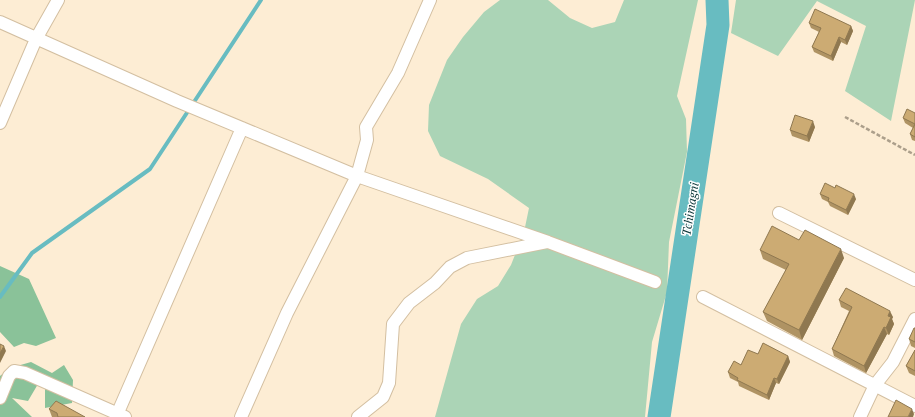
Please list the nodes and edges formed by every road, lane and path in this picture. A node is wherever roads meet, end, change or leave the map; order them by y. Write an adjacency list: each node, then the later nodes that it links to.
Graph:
1 (58, 0): 4 (street)
2 (430, 0): 9 (street)
3 (0, 22): 4 (street)
4 (36, 39): 6 (street); 7 (street)
5 (846, 117): 8 (path)
6 (0, 123)
7 (242, 128): 9 (street); 19 (street)
8 (915, 155)
9 (357, 176): 11 (street); 20 (street)
10 (779, 213): 12 (street)
11 (548, 242): 13 (street); 21 (street)
12 (915, 280)
13 (655, 282)
14 (703, 297): 16 (street)
15 (915, 319): 16 (street)
16 (875, 385): 18 (street); 22 (street)
17 (0, 398): 19 (street)
18 (915, 406)
19 (119, 416)
20 (241, 417)
21 (358, 417)
22 (860, 417)

